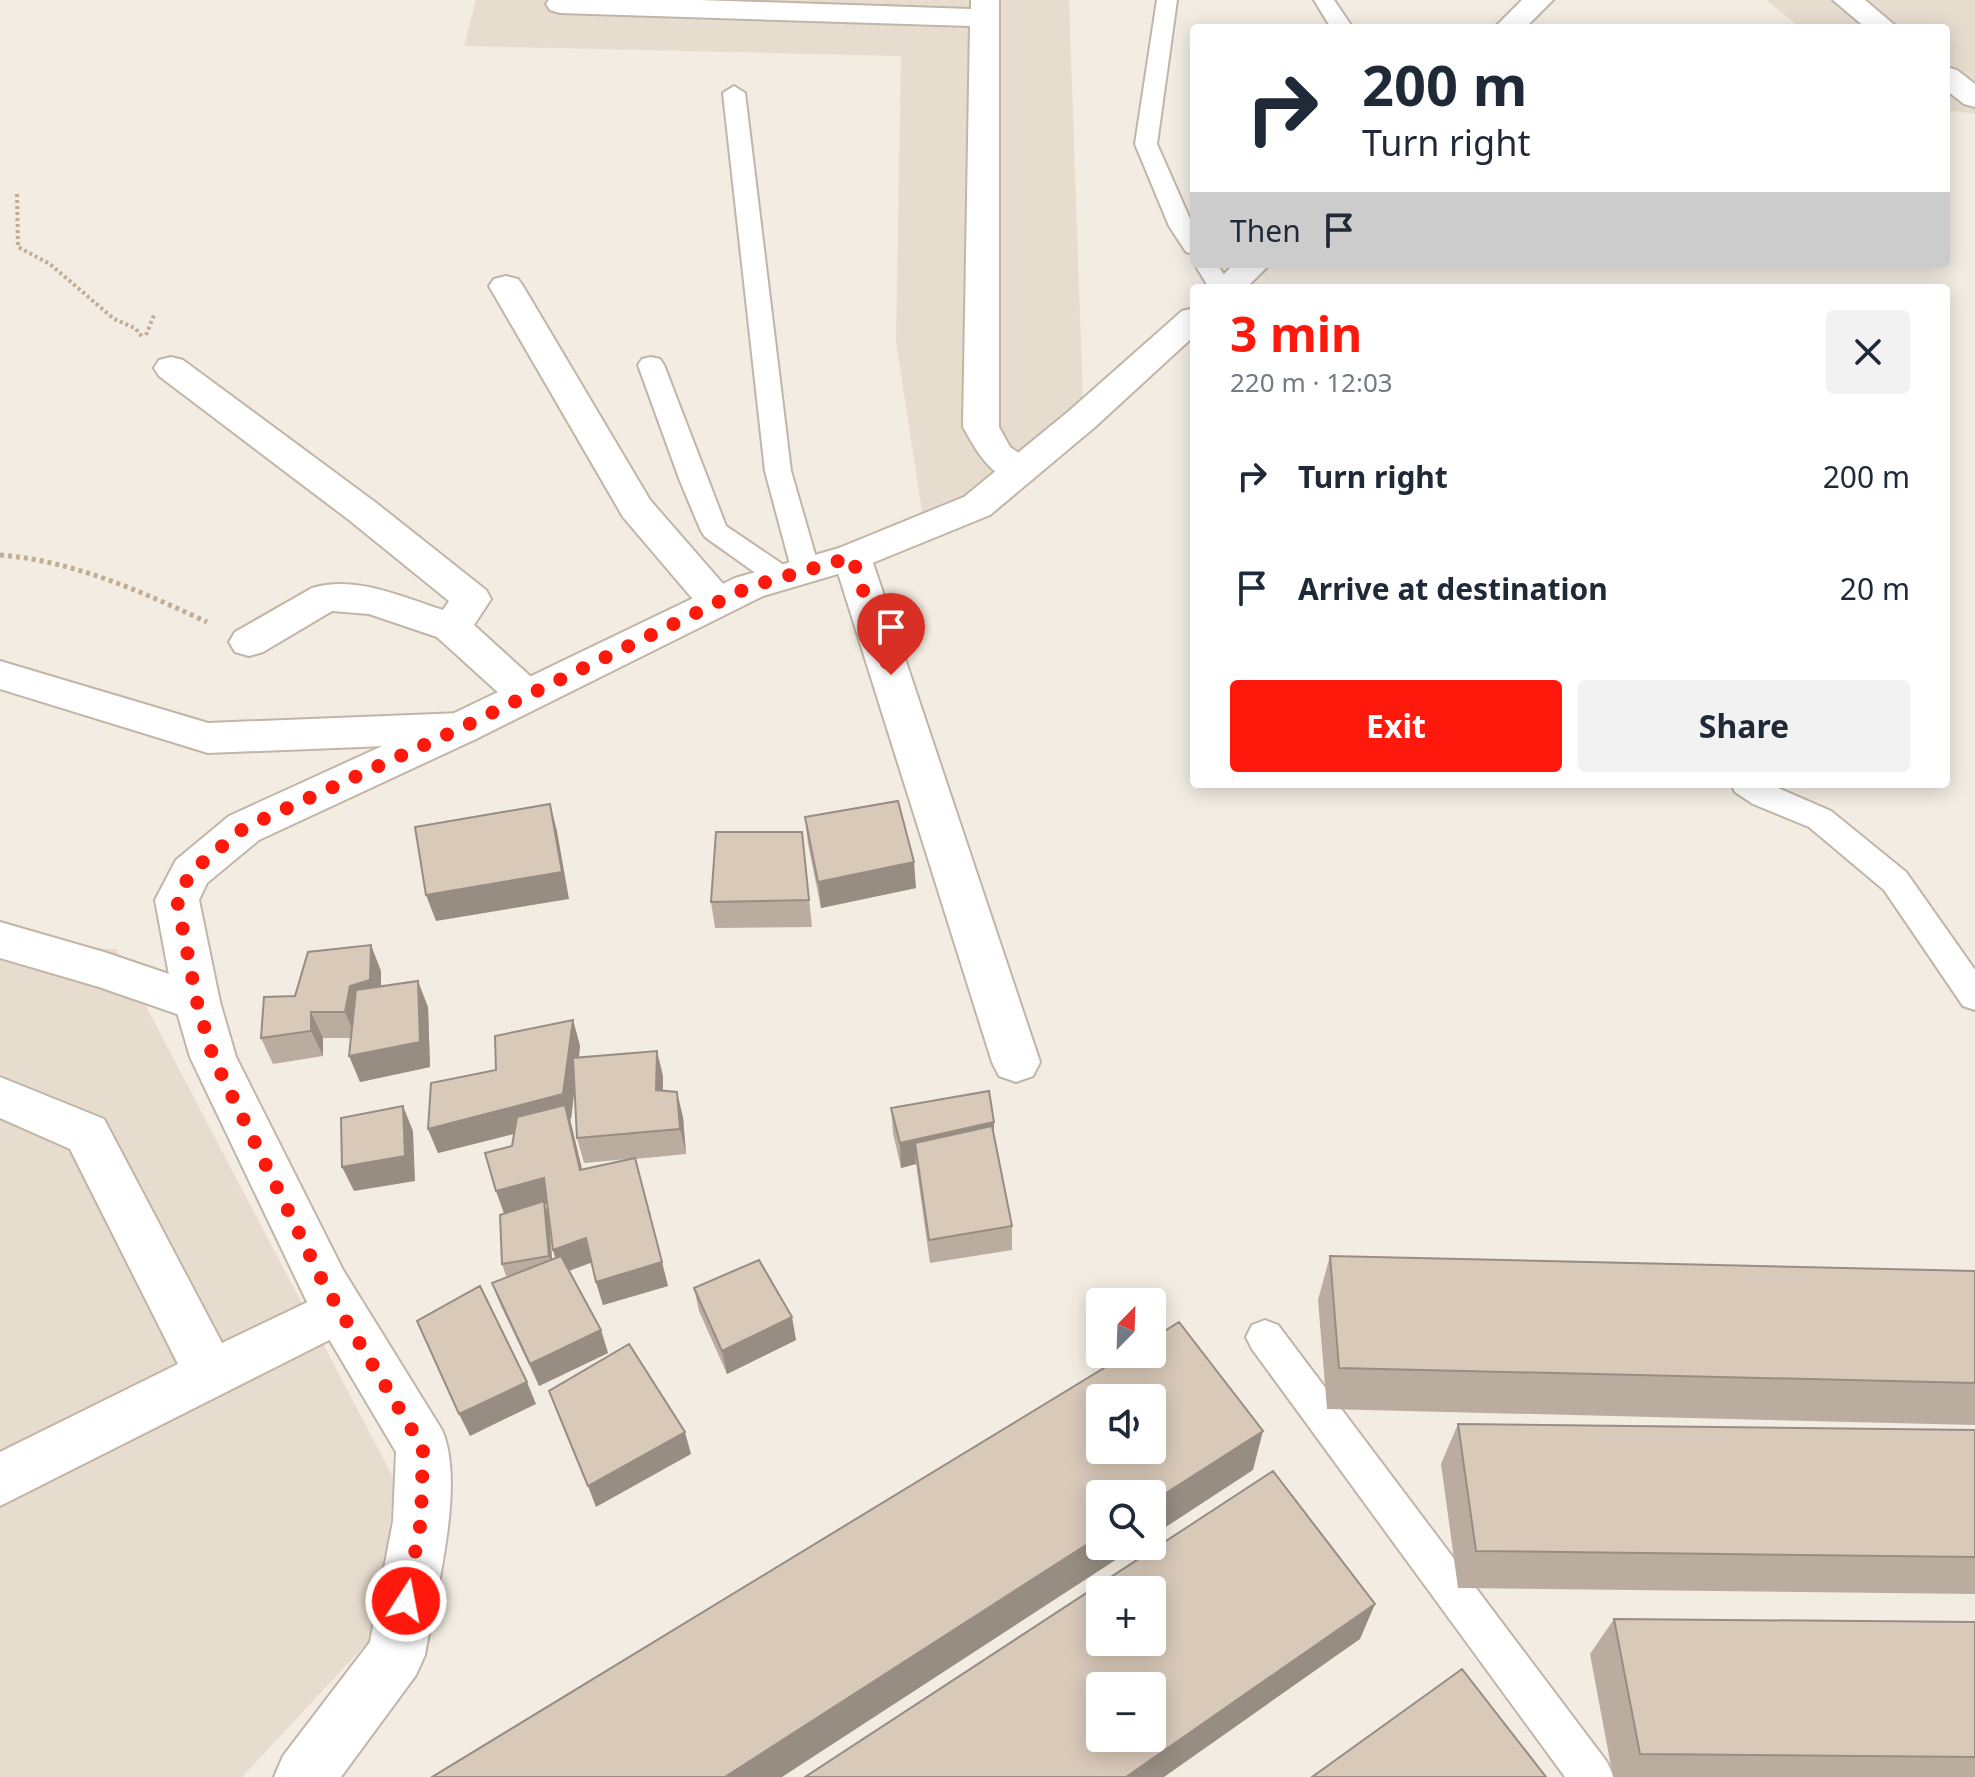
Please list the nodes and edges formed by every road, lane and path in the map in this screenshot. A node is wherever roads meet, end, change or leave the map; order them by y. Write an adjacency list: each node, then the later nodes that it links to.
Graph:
1 (1167, 0): 16 (lane)
2 (1324, 0): 9 (lane)
3 (1539, 0): 10 (street)
4 (1847, 0): 11 (street)
5 (687, 4): 6 (street); 8 (street)
6 (824, 6): 7 (street)
7 (985, 9): 26 (street)
8 (558, 10)
9 (1339, 24)
10 (1512, 24)
11 (1879, 24)
12 (1950, 79): 14 (street)
13 (734, 93): 29 (lane)
14 (1975, 98)
15 (17, 194): 22 (path)
16 (1190, 241)
17 (1208, 268): 19 (lane)
18 (1248, 268): 20 (street)
19 (1221, 284)
20 (1229, 284)
21 (506, 286): 30 (street)
22 (154, 315)
23 (1190, 324): 26 (street)
24 (651, 365): 29 (lane)
25 (171, 368): 31 (street)
26 (1020, 471): 28 (street)
27 (0, 555): 32 (path)
28 (852, 557): 29 (street); 40 (street)
29 (793, 572): 30 (street)
30 (717, 602): 34 (street)
31 (451, 627): 32 (street); 34 (street)
32 (249, 642)
33 (0, 675): 35 (street)
34 (526, 695): 35 (street)
35 (461, 728): 39 (street)
36 (1752, 788): 38 (lane)
37 (0, 940): 39 (street)
38 (1975, 996)
39 (197, 1002): 42 (street)
40 (1016, 1062)
41 (0, 1097): 44 (street)
42 (339, 1310): 44 (street); 46 (street)
43 (1265, 1337): 47 (lane)
44 (211, 1375): 45 (street)
45 (0, 1480)
46 (304, 1777)
47 (1592, 1777)

